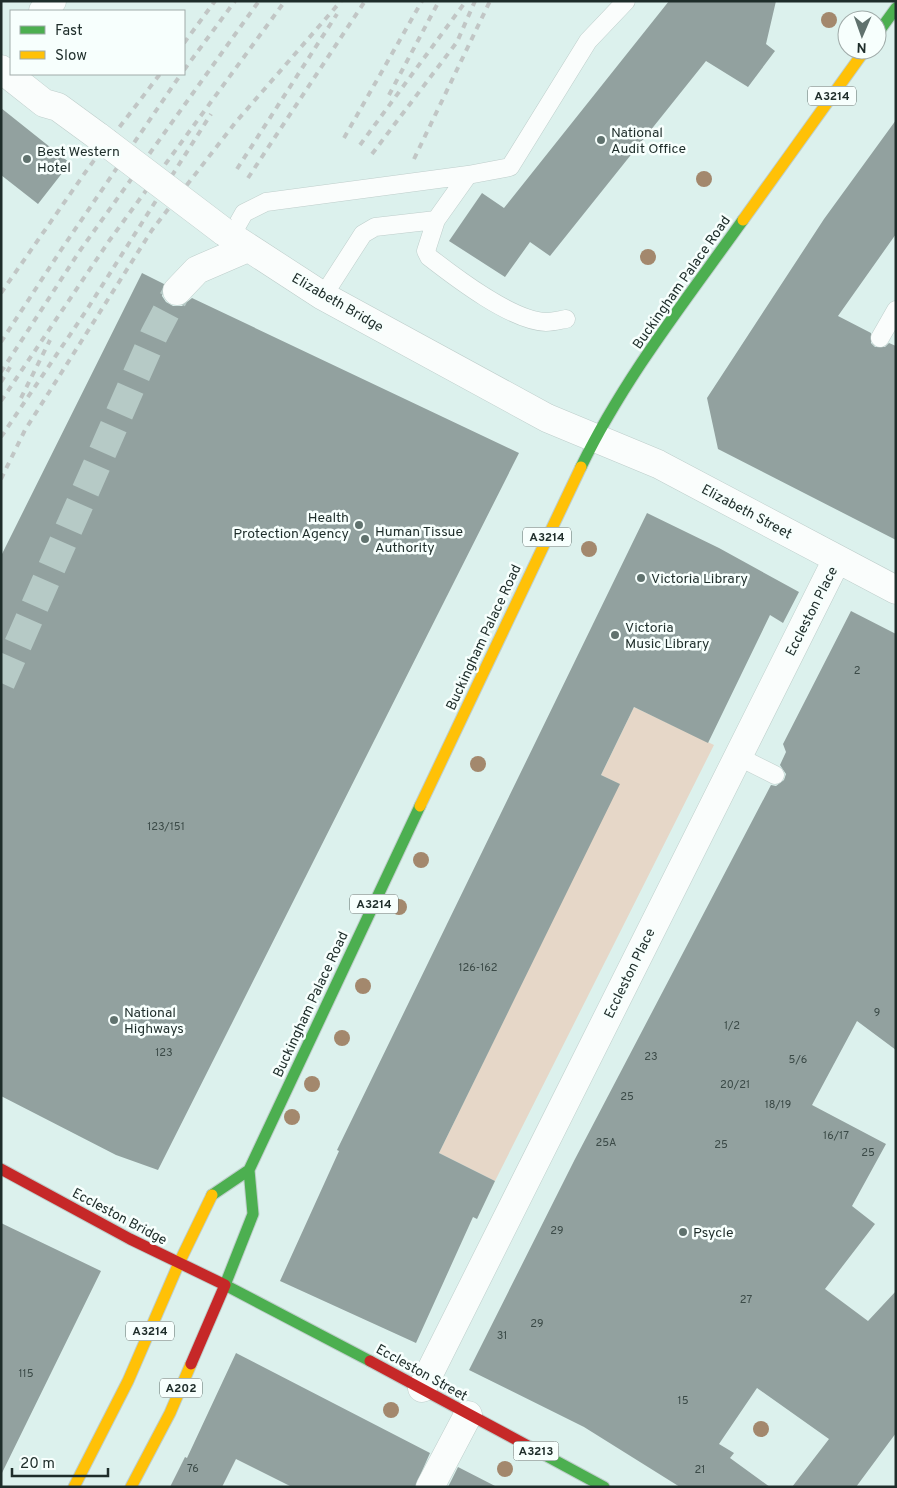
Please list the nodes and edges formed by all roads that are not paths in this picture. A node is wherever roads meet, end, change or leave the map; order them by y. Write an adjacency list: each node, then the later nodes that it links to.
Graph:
1 (626, 1): 6 (lane)
2 (896, 8): 3 (main road)
3 (887, 20)
4 (858, 60): 14 (main road, Buckingham Palace Road / A3214)
5 (2, 72): 8 (street, Elizabeth Bridge, bridge)
6 (468, 175): 7 (lane); 8 (lane)
7 (436, 220): 10 (lane); 12 (lane)
8 (234, 238): 9 (street); 10 (street, Elizabeth Bridge)
9 (178, 290)
10 (323, 296): 14 (street, Elizabeth Bridge)
11 (896, 310): 13 (lane)
12 (566, 319)
13 (880, 338)
14 (596, 437): 15 (street, Elizabeth Street); 20 (main road, Buckingham Palace Road / A3214)
15 (837, 559): 16 (street, Elizabeth Street); 17 (street, Eccleston Place)
16 (896, 590)
17 (737, 756): 18 (lane); 23 (street, Eccleston Place)
18 (775, 775)
19 (1, 1170): 21 (main road, Eccleston Bridge)
20 (249, 1170): 21 (main road, A3214); 22 (main road)
21 (178, 1263): 22 (main road, Eccleston Bridge); 25 (main road, A3214)
22 (225, 1285): 23 (main road, Eccleston Street / A3213); 26 (main road, A202)
23 (422, 1388): 24 (main road, Eccleston Street / A3213)
24 (468, 1414): 27 (street); 28 (main road, Eccleston Street / A3213)
25 (74, 1487)
26 (131, 1487)
27 (430, 1487)
28 (604, 1487)

